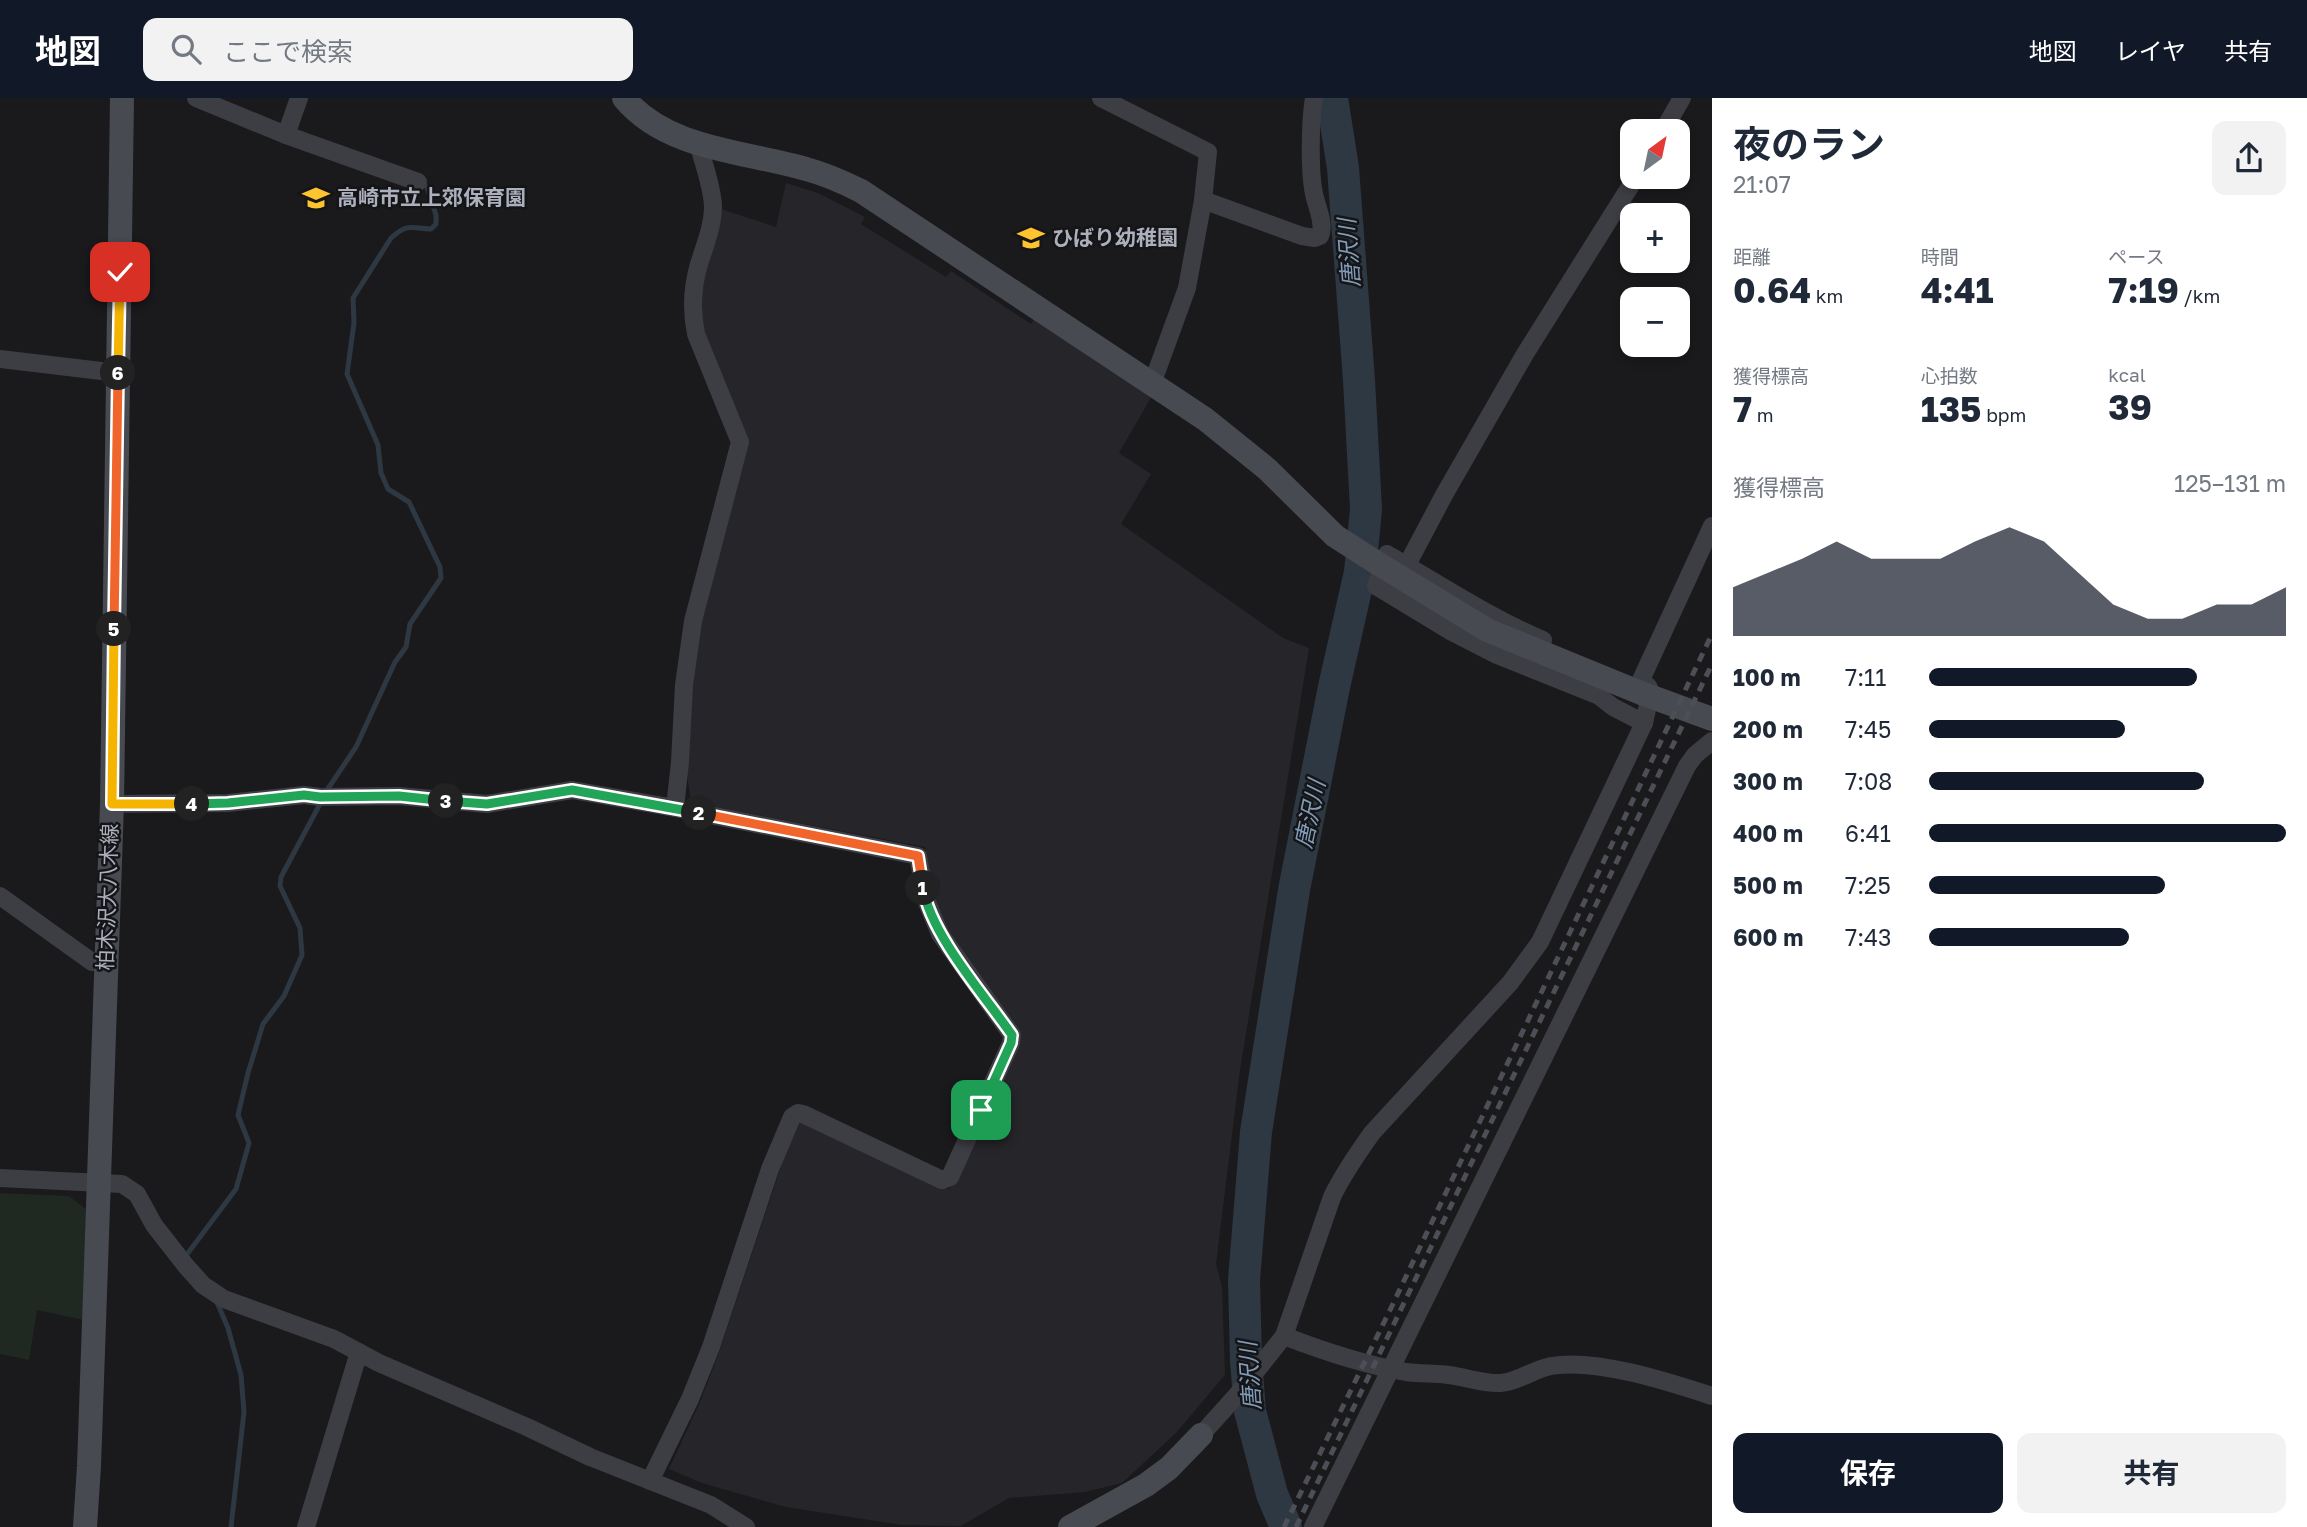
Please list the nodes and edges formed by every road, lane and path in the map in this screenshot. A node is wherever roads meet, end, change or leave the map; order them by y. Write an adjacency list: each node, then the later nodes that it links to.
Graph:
1 (122, 98): 15 (main road, 柏木沢大八木線)
2 (196, 98): 9 (street)
3 (299, 98): 9 (street)
4 (624, 98): 10 (main road)
5 (1101, 98): 13 (street)
6 (1682, 98): 8 (street)
7 (1310, 100): 13 (street)
8 (1670, 119)
9 (286, 135): 11 (street)
10 (698, 142): 16 (main road); 23 (street)
11 (418, 182)
12 (1628, 189): 18 (street)
13 (1203, 200): 16 (street)
14 (0, 359): 15 (street)
15 (118, 373): 22 (main road, 柏木沢大八木線)
16 (1152, 384): 18 (main road)
17 (1712, 526): 19 (street)
18 (1388, 565): 19 (street); 20 (street); 21 (main road)
19 (1641, 680): 20 (street)
20 (1644, 723): 28 (street)
21 (1712, 736): 30 (street)
22 (112, 804): 23 (street); 25 (main road, 柏木沢大八木線)
23 (675, 808): 33 (street)
24 (0, 895): 25 (street)
25 (105, 961): 27 (main road, 柏木沢大八木線)
26 (0, 1178): 27 (street)
27 (98, 1184): 29 (street); 34 (main road, 柏木沢大八木線)
28 (1284, 1336): 30 (street); 32 (street)
29 (359, 1352): 33 (street); 35 (street)
30 (1392, 1369): 31 (street); 38 (street)
31 (1712, 1396)
32 (1201, 1435): 37 (main road)
33 (650, 1482): 36 (street)
34 (85, 1527)
35 (306, 1527)
36 (746, 1527)
37 (1070, 1527)
38 (1313, 1527)

